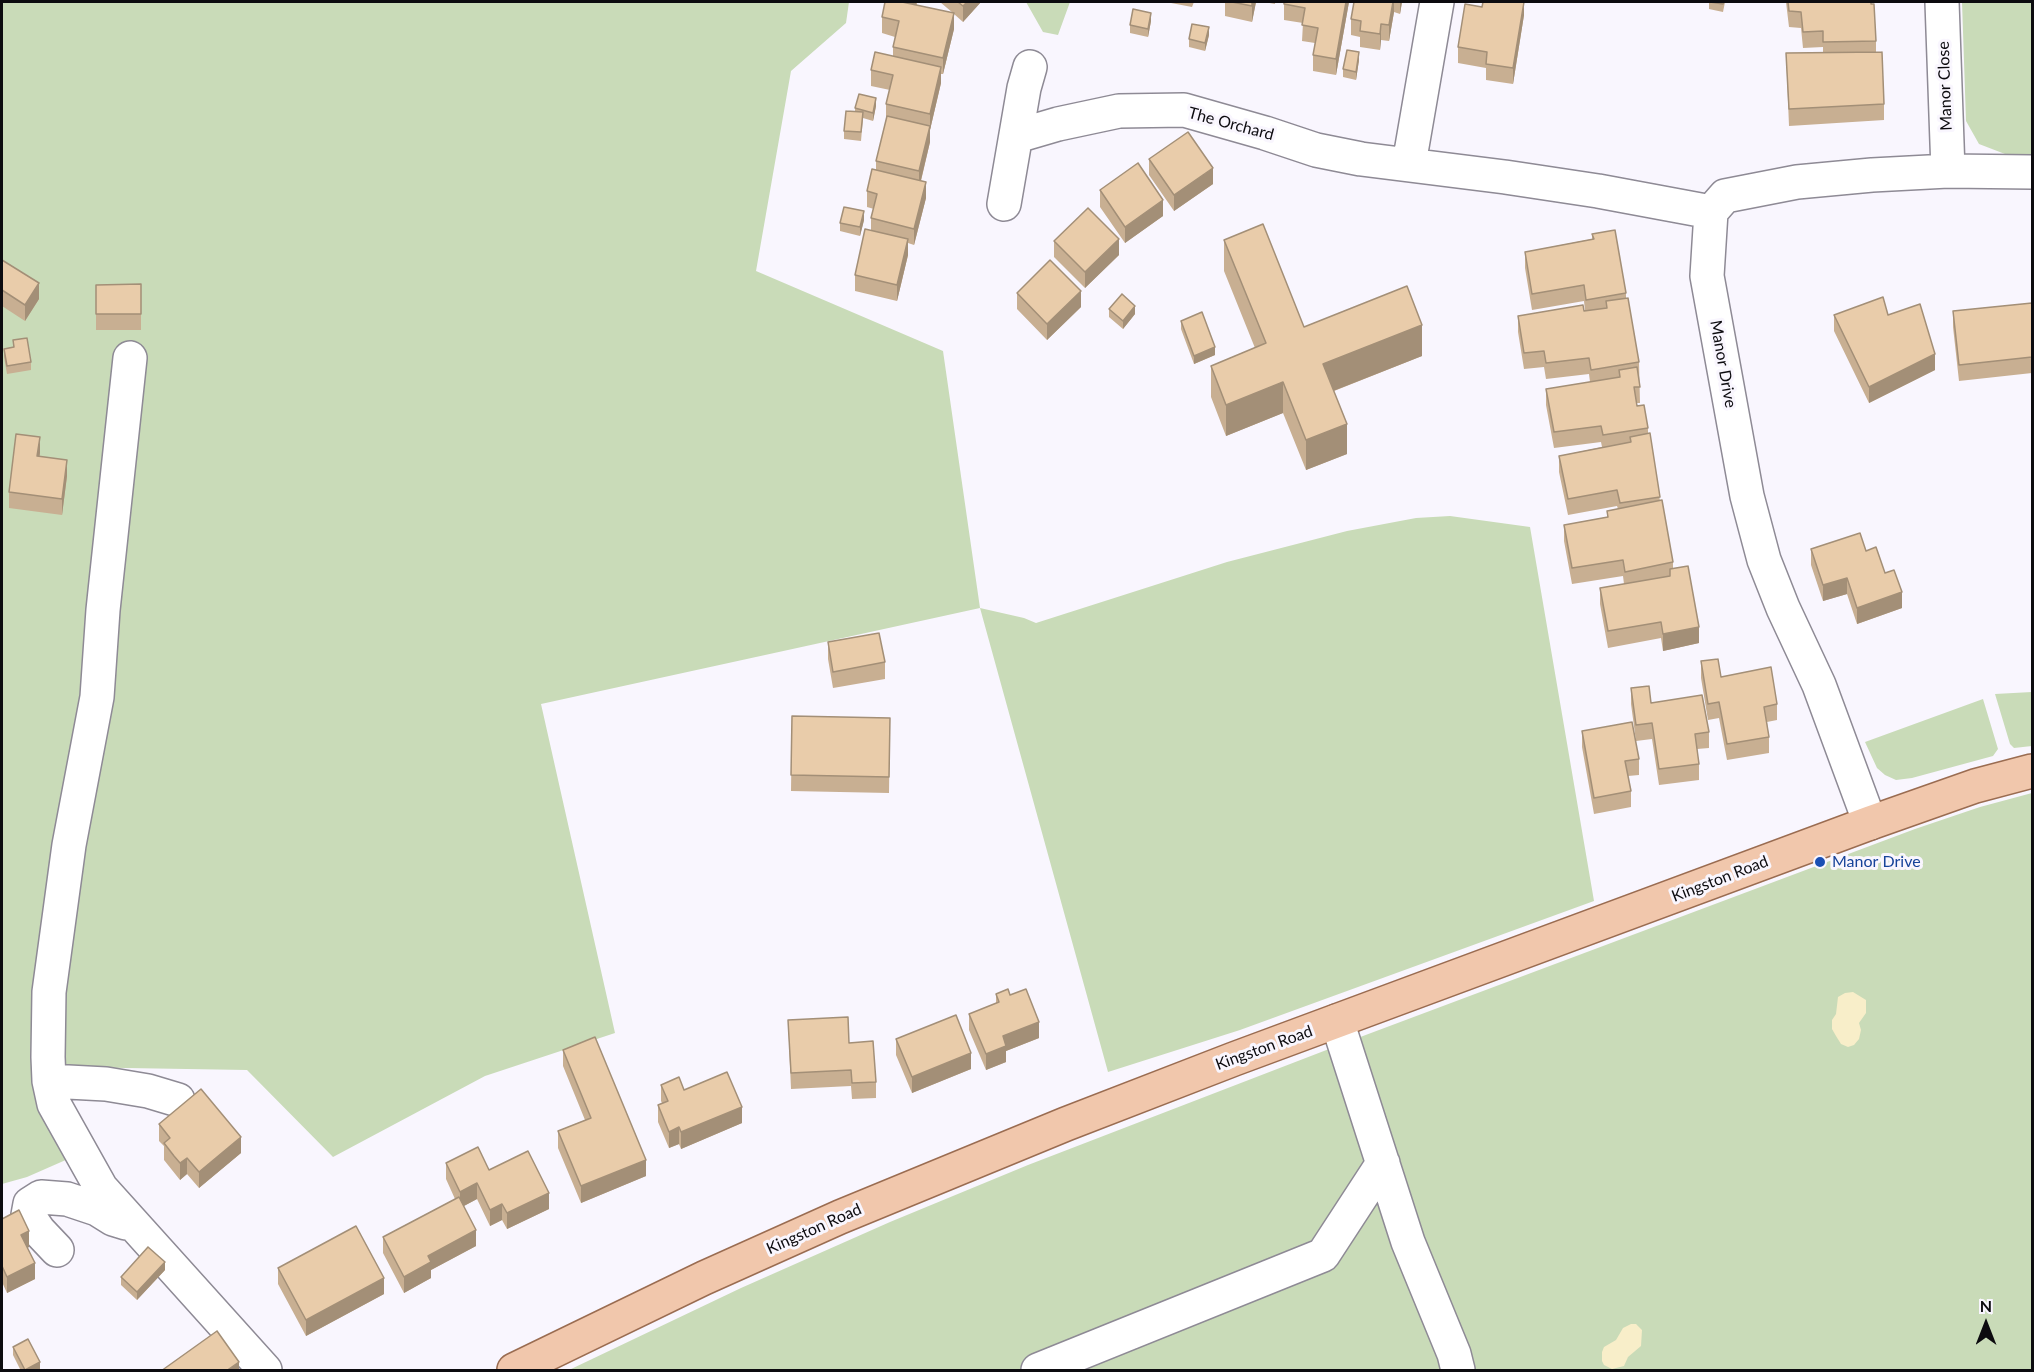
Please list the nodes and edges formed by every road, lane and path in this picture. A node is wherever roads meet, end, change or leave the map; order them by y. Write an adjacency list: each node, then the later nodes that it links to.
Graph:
1 (1437, 2): 5 (street)
2 (1942, 2): 6 (street, Manor Close)
3 (1030, 67): 4 (street)
4 (1017, 136): 5 (street, The Orchard); 8 (street)
5 (1409, 164): 9 (street, The Orchard)
6 (1948, 171): 7 (street); 9 (street)
7 (2032, 172)
8 (1004, 204)
9 (1711, 212): 12 (street, Manor Drive)
10 (130, 358): 14 (street)
11 (2032, 771): 12 (main road, Kingston Road)
12 (1870, 823): 13 (main road, Kingston Road)
13 (1337, 1021): 16 (street); 20 (main road, Kingston Road)
14 (50, 1082): 15 (street); 17 (street)
15 (178, 1100)
16 (1383, 1163): 21 (street); 22 (street)
17 (132, 1222): 18 (street); 19 (street)
18 (57, 1250)
19 (264, 1371)
20 (514, 1371)
21 (1038, 1371)
22 (1458, 1371)

